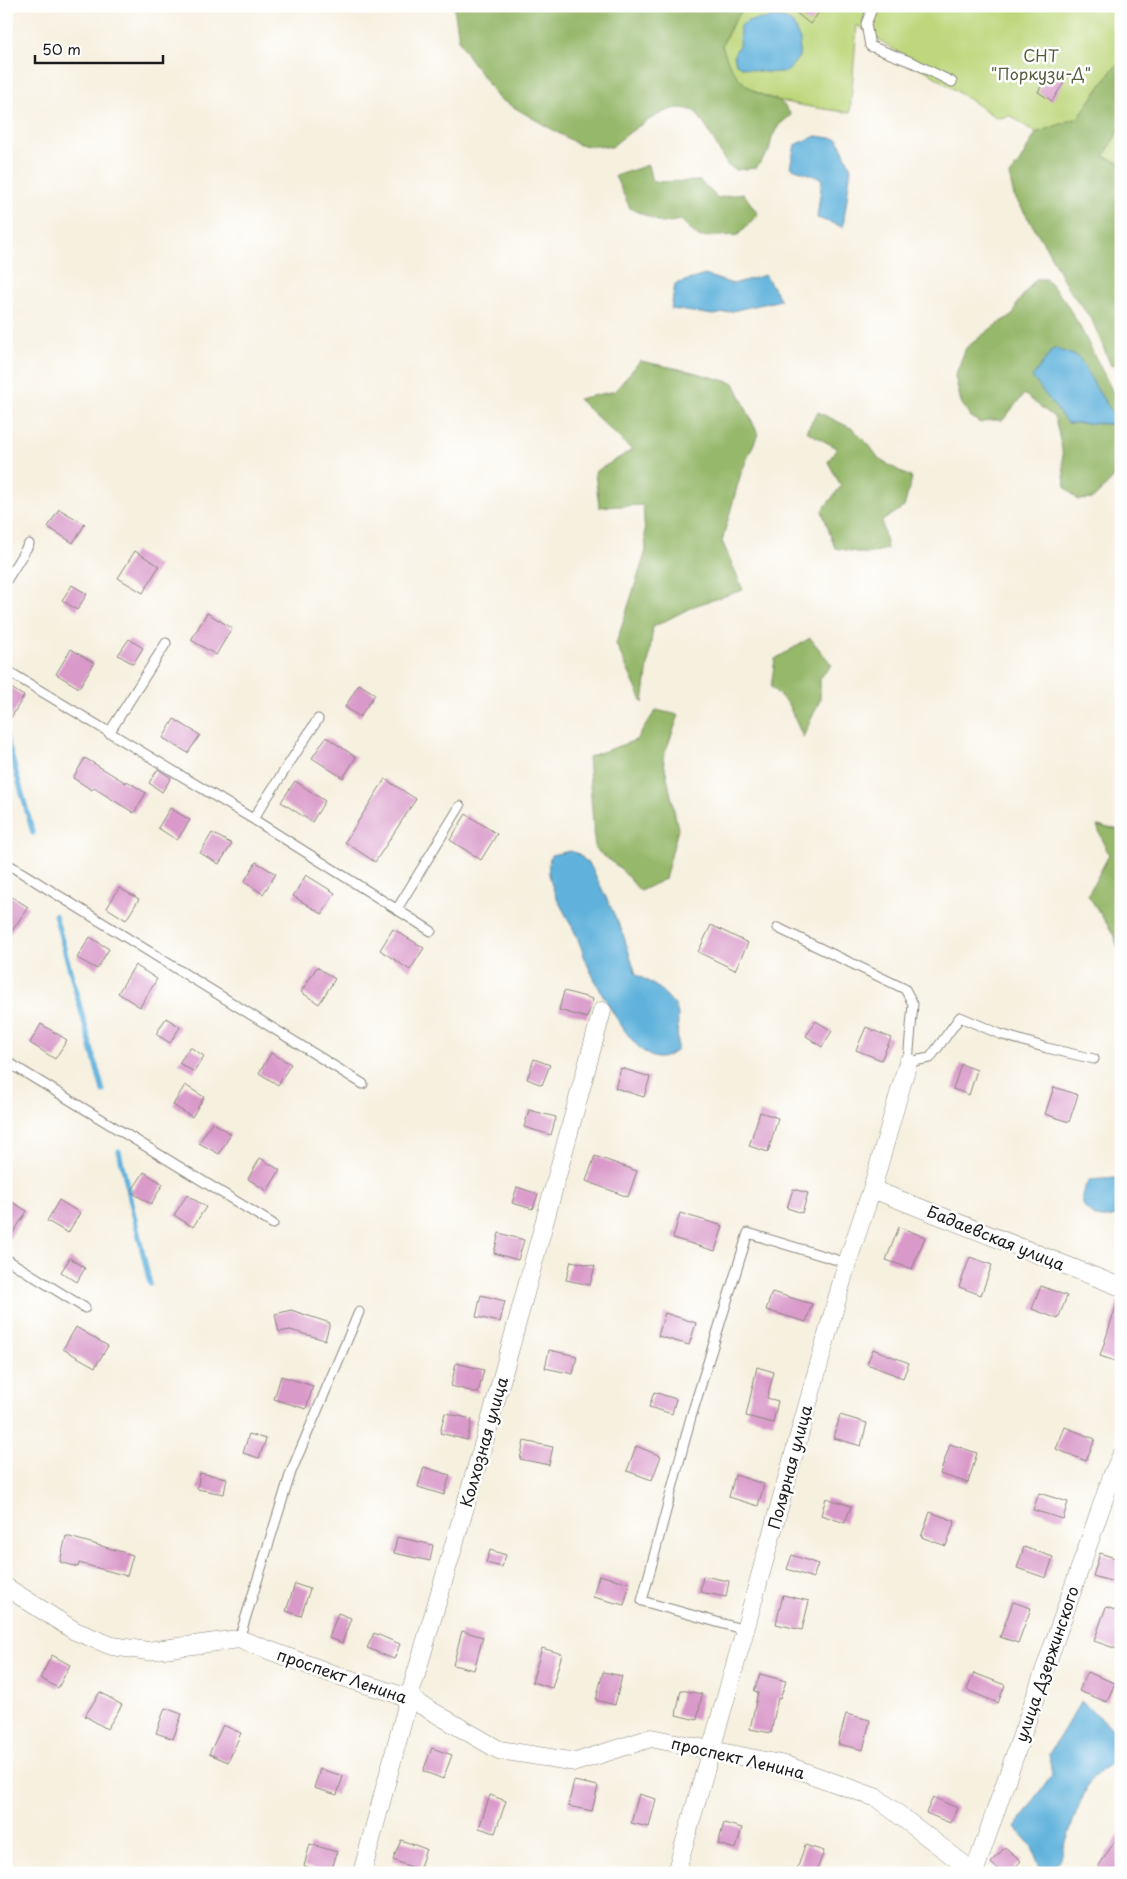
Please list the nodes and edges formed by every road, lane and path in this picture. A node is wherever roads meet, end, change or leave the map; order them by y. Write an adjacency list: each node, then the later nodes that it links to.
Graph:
1 (873, 6): 2 (lane)
2 (952, 82)
3 (29, 544): 4 (lane)
4 (6, 581)
5 (166, 643): 8 (lane)
6 (6, 670): 8 (lane)
7 (318, 718): 10 (lane)
8 (109, 733): 10 (lane)
9 (460, 806): 12 (lane)
10 (253, 820): 12 (lane)
11 (6, 864): 19 (lane)
12 (398, 909): 14 (lane)
13 (778, 928): 18 (lane)
14 (431, 931)
15 (602, 1011): 31 (street, Колхозная улица)
16 (1094, 1058): 18 (lane)
17 (6, 1061): 21 (lane)
18 (908, 1062): 20 (street, Полярная улица)
19 (363, 1084)
20 (872, 1189): 23 (street, Полярная улица); 24 (street, Бадаевская улица)
21 (273, 1224)
22 (6, 1259): 25 (lane)
23 (847, 1263): 29 (street, Полярная улица); 29 (lane)
24 (1121, 1288)
25 (85, 1308)
26 (360, 1312): 30 (lane)
27 (1121, 1456): 35 (street, улица Дзержинского)
28 (6, 1587): 30 (street, проспект Ленина)
29 (745, 1630): 32 (street, Полярная улица)
30 (239, 1639): 31 (street, проспект Ленина)
31 (410, 1698): 32 (street, проспект Ленина); 33 (street, Колхозная улица)
32 (710, 1749): 34 (street, Полярная улица); 35 (street, проспект Ленина)
33 (362, 1873)
34 (676, 1873)
35 (975, 1873)

